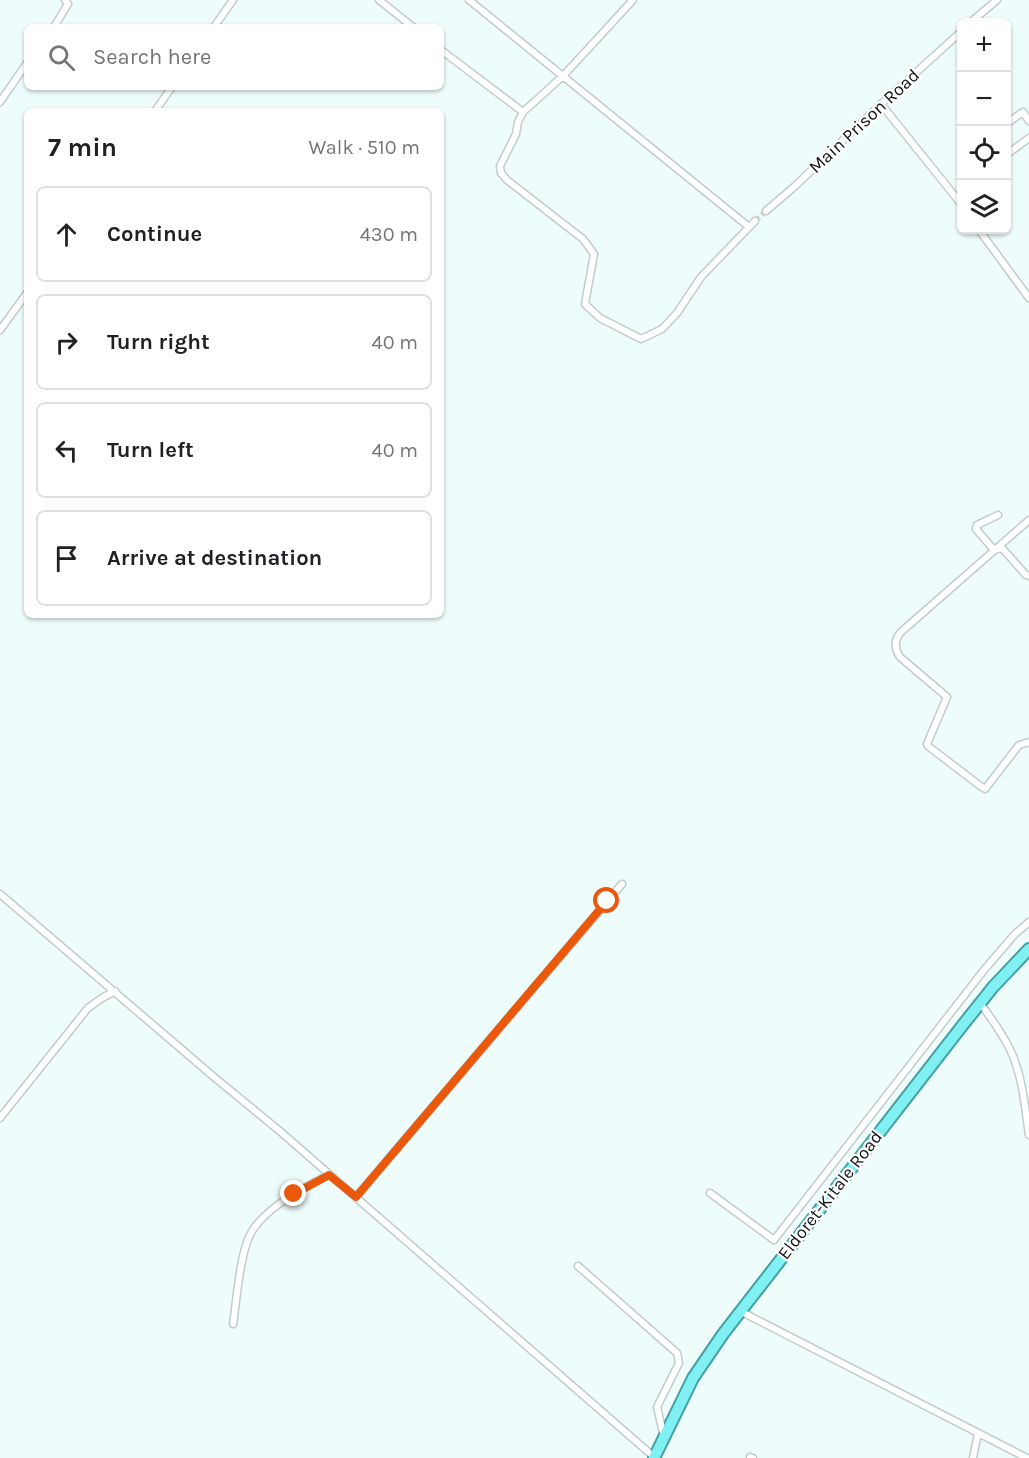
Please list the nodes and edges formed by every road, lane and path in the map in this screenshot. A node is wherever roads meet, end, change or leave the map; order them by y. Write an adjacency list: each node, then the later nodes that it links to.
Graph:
1 (65, 0): 8 (street)
2 (233, 0): 9 (street)
3 (379, 0): 10 (street)
4 (469, 0): 14 (street)
5 (633, 0): 14 (street)
6 (997, 0): 7 (street)
7 (976, 18)
8 (56, 24)
9 (216, 24)
10 (408, 24)
11 (957, 36): 17 (street, Main Prison Road)
12 (444, 52): 19 (street)
13 (24, 67): 16 (street)
14 (563, 76): 19 (street); 27 (street)
15 (170, 90): 18 (street)
16 (0, 102)
17 (881, 104): 24 (street); 25 (street, Main Prison Road)
18 (157, 108)
19 (523, 112): 27 (street)
20 (1011, 120): 21 (street)
21 (1029, 121)
22 (1029, 138): 23 (street)
23 (1011, 151)
24 (957, 194)
25 (766, 211)
26 (755, 221): 27 (street)
27 (749, 227)
28 (982, 234): 30 (street)
29 (24, 297): 31 (street)
30 (1029, 298)
31 (0, 330)
32 (998, 515): 34 (street)
33 (1029, 520): 34 (street)
34 (994, 550): 35 (street); 36 (street)
35 (1029, 576)
36 (1029, 741)
37 (622, 884): 47 (street)
38 (0, 894): 41 (street)
39 (1029, 922): 46 (street)
40 (1029, 949): 42 (highway, Eldoret-Kitale Road)
41 (115, 991): 43 (street); 45 (street)
42 (980, 1003): 44 (street); 49 (highway, Eldoret-Kitale Road)
43 (0, 1118)
44 (1029, 1135)
45 (329, 1175): 47 (street); 50 (street)
46 (710, 1193)
47 (356, 1197): 53 (street)
48 (578, 1266): 52 (street)
49 (740, 1311): 51 (street); 52 (highway, Eldoret-Kitale Road)
50 (233, 1324)
51 (978, 1433): 54 (street); 55 (street)
52 (664, 1438): 53 (highway, Eldoret-Kitale Road)
53 (654, 1457)
54 (973, 1458)
55 (1027, 1458)

